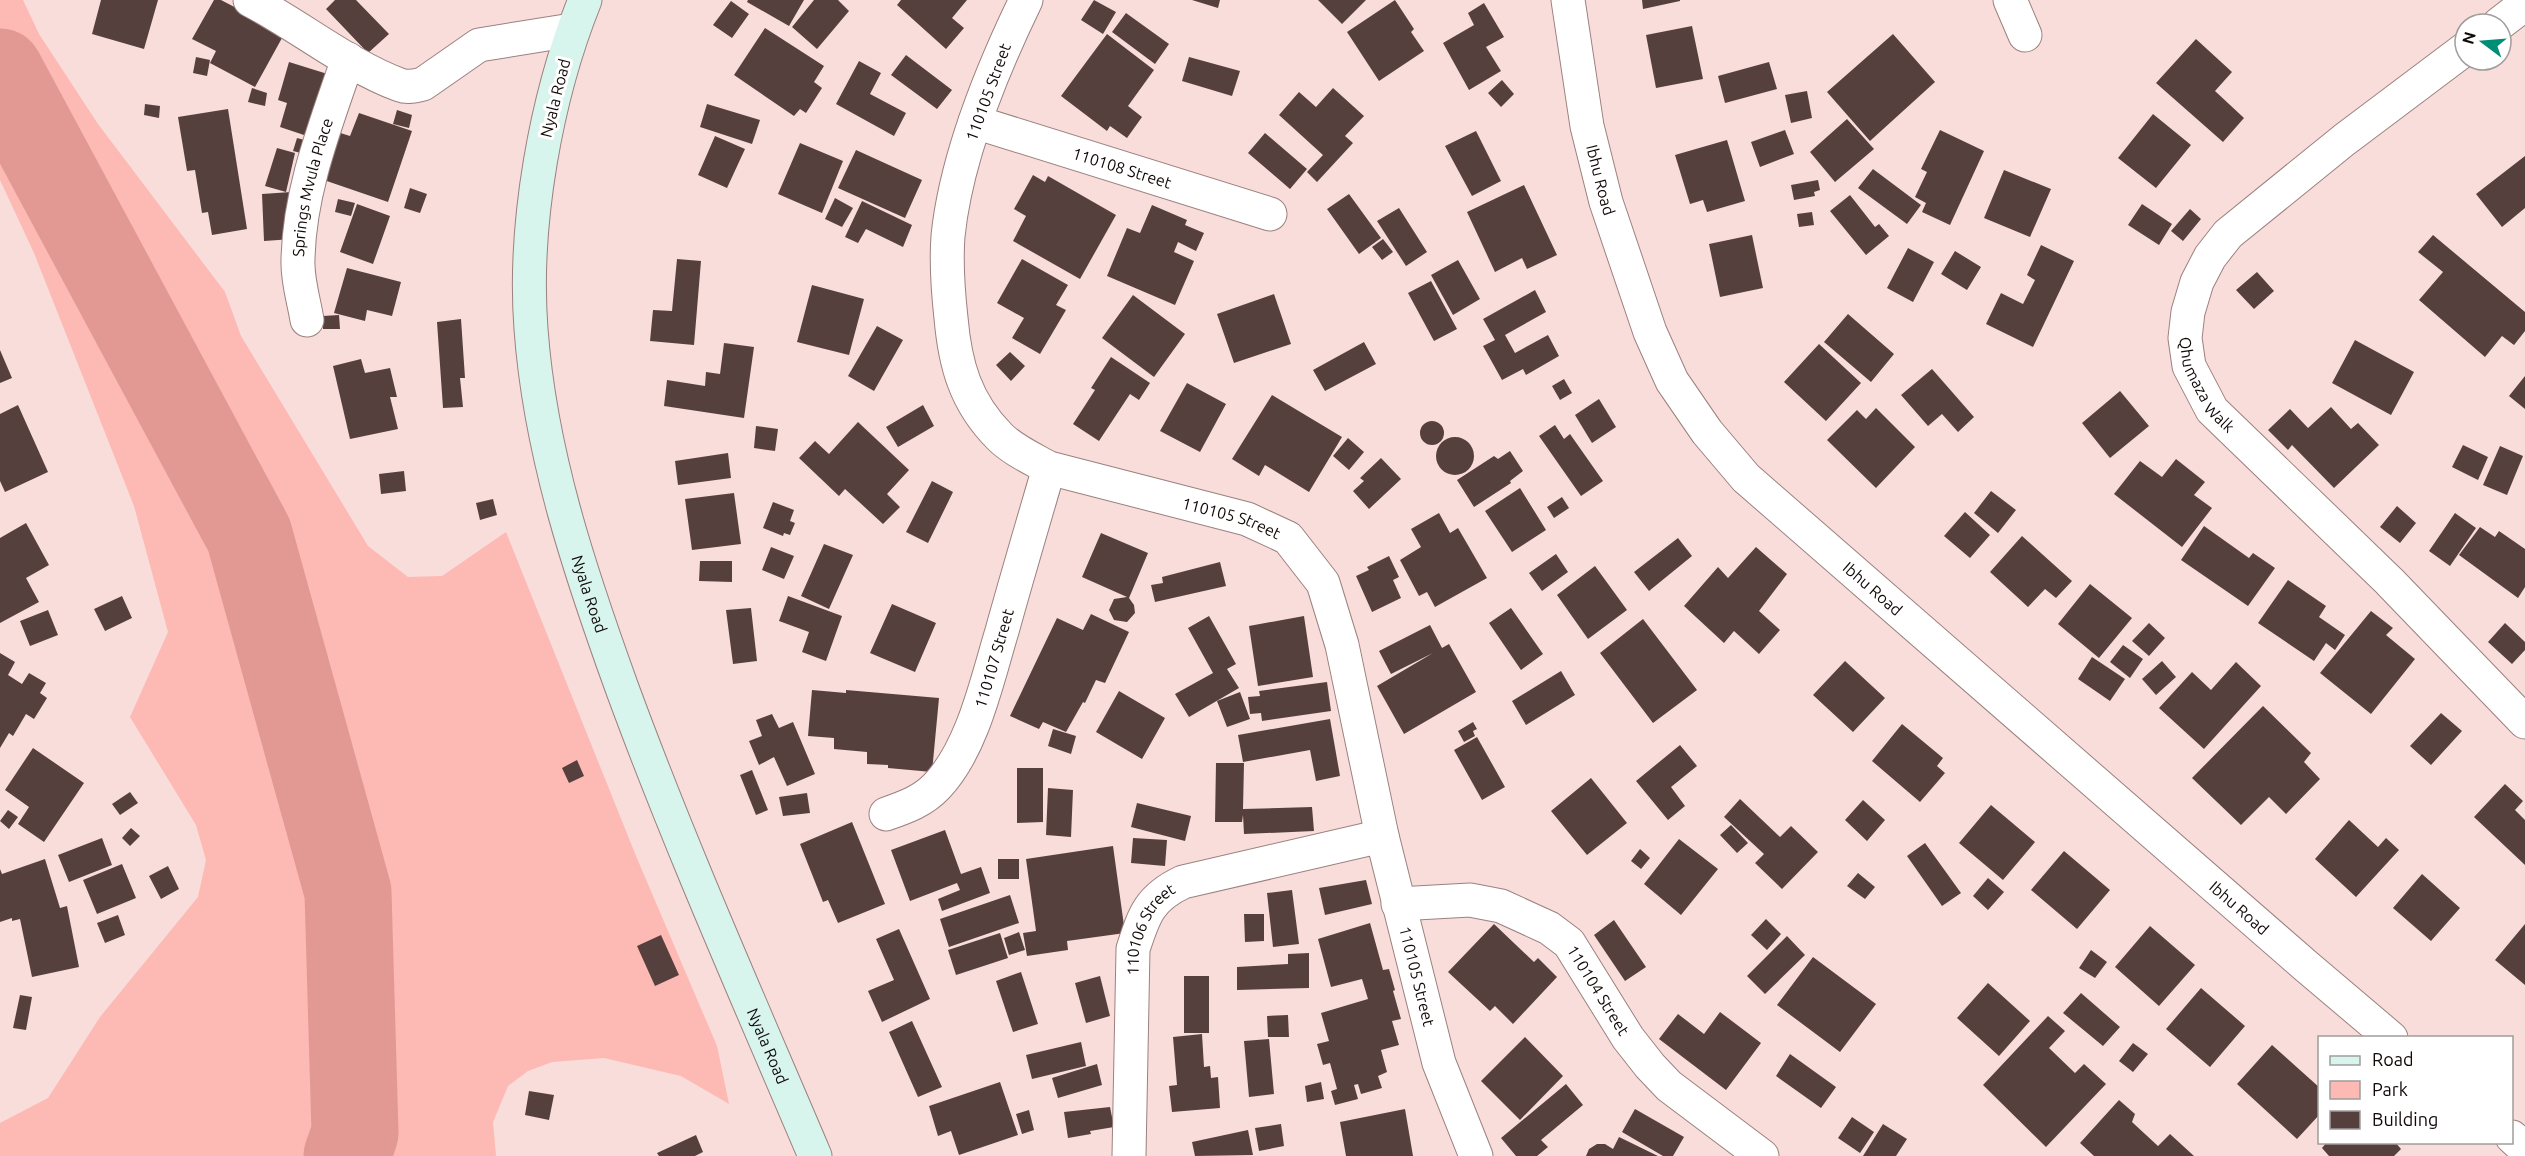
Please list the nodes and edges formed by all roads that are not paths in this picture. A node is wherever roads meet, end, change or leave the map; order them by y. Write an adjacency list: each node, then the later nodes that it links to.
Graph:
1 (250, 0): 11 (street)
2 (585, 0): 8 (street, Nyala Road)
3 (1026, 0): 12 (street, 110105 Street)
4 (1568, 0): 20 (street, Ibhu Road)
5 (2010, 0): 9 (street)
6 (2525, 4): 7 (street)
7 (2513, 13)
8 (572, 30): 11 (street); 23 (street, Nyala Road)
9 (2025, 35)
10 (2453, 58): 16 (street, Qhumaza Walk)
11 (348, 59): 14 (street, Springs Mvula Place)
12 (975, 122): 13 (street, 110108 Street); 15 (street, 110105 Street)
13 (1270, 214)
14 (307, 320)
15 (1049, 468): 17 (street, 110107 Street); 18 (street, 110105 Street)
16 (2525, 722)
17 (886, 814)
18 (1382, 836): 19 (street, 110105 Street); 24 (street, 110106 Street)
19 (1398, 904): 25 (street, 110105 Street); 26 (street, 110104 Street)
20 (2389, 1036)
21 (2513, 1139): 22 (street)
22 (2525, 1149)
23 (815, 1156)
24 (1129, 1156)
25 (1476, 1156)
26 (1762, 1156)

